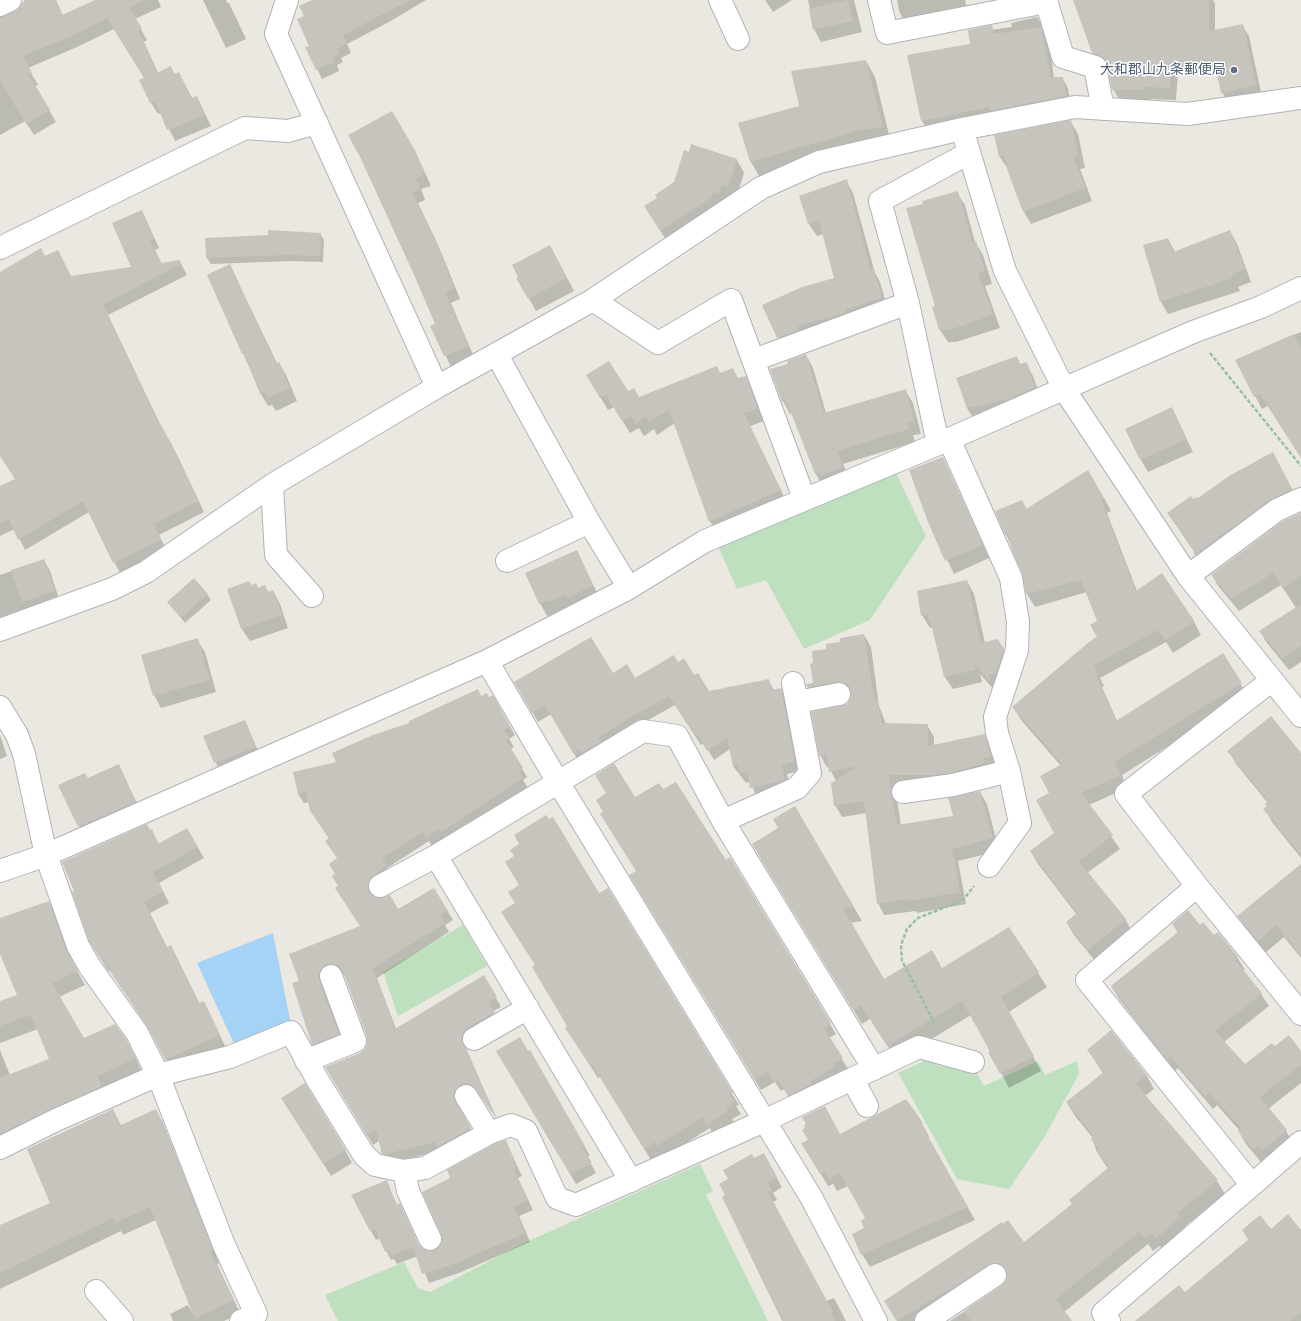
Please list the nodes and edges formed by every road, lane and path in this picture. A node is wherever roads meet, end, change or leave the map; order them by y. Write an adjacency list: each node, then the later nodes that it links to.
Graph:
1 (10, 0): 6 (street)
2 (287, 0): 10 (street)
3 (720, 0): 7 (street)
4 (879, 0): 5 (street)
5 (1046, 1): 9 (street)
6 (0, 5)
7 (738, 39)
8 (1301, 98): 9 (street)
9 (1103, 109): 11 (street)
10 (317, 123): 13 (street); 20 (street)
11 (962, 129): 12 (street); 15 (street)
12 (969, 153): 16 (street); 21 (street)
13 (0, 248)
14 (1301, 288): 17 (street)
15 (593, 300): 18 (street); 19 (street)
16 (908, 303): 19 (street); 22 (street)
17 (1193, 332): 21 (street); 23 (path)
18 (496, 355): 20 (street); 27 (street)
19 (754, 360): 25 (street)
20 (437, 387): 24 (street)
21 (1064, 389): 22 (street); 29 (street)
22 (943, 442): 25 (street); 38 (street)
23 (1301, 466)
24 (272, 485): 31 (street); 32 (street)
25 (804, 498): 30 (street)
26 (1301, 499): 29 (street)
27 (589, 522): 28 (street); 30 (street)
28 (507, 561)
29 (1188, 576): 34 (street)
30 (629, 588): 33 (street)
31 (312, 596)
32 (0, 630)
33 (487, 661): 39 (street); 42 (street)
34 (1272, 680): 37 (street); 47 (street)
35 (839, 694): 41 (street)
36 (0, 707): 42 (street)
37 (1301, 716)
38 (1009, 771): 40 (street); 44 (street)
39 (558, 782): 41 (street); 43 (street); 60 (street)
40 (902, 792)
41 (724, 821): 55 (street)
42 (46, 856): 45 (street); 56 (street)
43 (436, 856): 46 (street); 49 (street)
44 (989, 866): 52 (path)
45 (0, 871)
46 (380, 886)
47 (1197, 886): 50 (street); 66 (street)
48 (331, 976): 53 (street)
49 (528, 1008): 51 (street); 65 (street)
50 (1301, 1014)
51 (474, 1039)
52 (919, 1048): 54 (street); 55 (street)
53 (306, 1061): 56 (street); 64 (street)
54 (973, 1062)
55 (874, 1069): 57 (street)
56 (158, 1075): 63 (street); 71 (street)
57 (853, 1080): 59 (street); 60 (street)
58 (466, 1096): 61 (street)
59 (867, 1106)
60 (764, 1121): 65 (street); 72 (street)
61 (489, 1134): 64 (street); 65 (street)
62 (1301, 1142): 66 (street)
63 (0, 1148)
64 (404, 1171): 67 (street)
65 (631, 1180)
66 (1252, 1185): 74 (street)
67 (430, 1238)
68 (995, 1275): 73 (street)
69 (96, 1291): 70 (street)
70 (122, 1321)
71 (241, 1321)
72 (876, 1321)
73 (926, 1321)
74 (1110, 1321)

